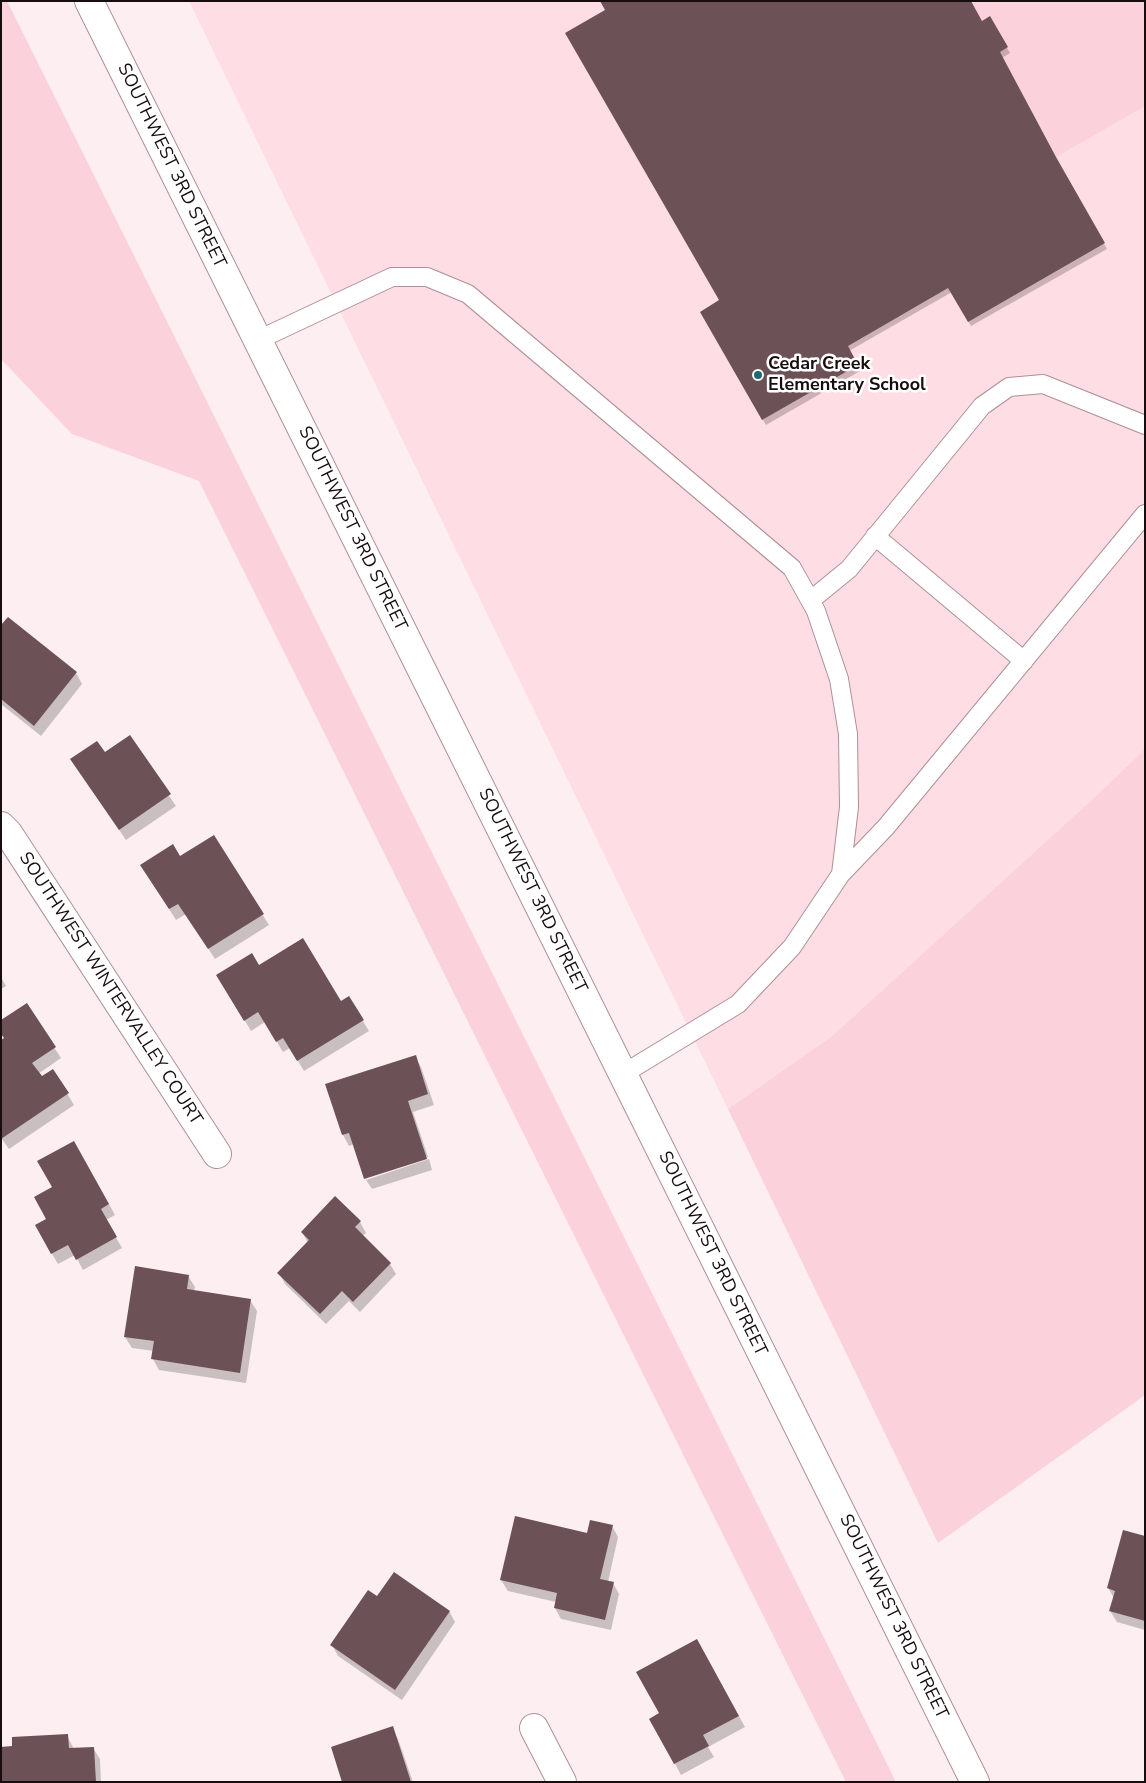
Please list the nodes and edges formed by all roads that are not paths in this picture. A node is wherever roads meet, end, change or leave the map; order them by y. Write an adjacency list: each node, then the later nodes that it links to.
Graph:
1 (89, 1): 2 (main road, SOUTHWEST 3RD STREET)
2 (258, 340): 6 (lane); 10 (main road, SOUTHWEST 3RD STREET)
3 (1145, 425): 5 (lane)
4 (1145, 514): 7 (lane)
5 (876, 536): 6 (lane); 7 (lane)
6 (811, 600): 9 (lane)
7 (1024, 661): 9 (lane)
8 (1, 826): 11 (main road, SOUTHWEST WINTERVALLEY COURT)
9 (840, 874): 10 (lane)
10 (623, 1074): 14 (main road, SOUTHWEST 3RD STREET)
11 (217, 1154)
12 (534, 1728): 13 (main road)
13 (562, 1782)
14 (975, 1782)

